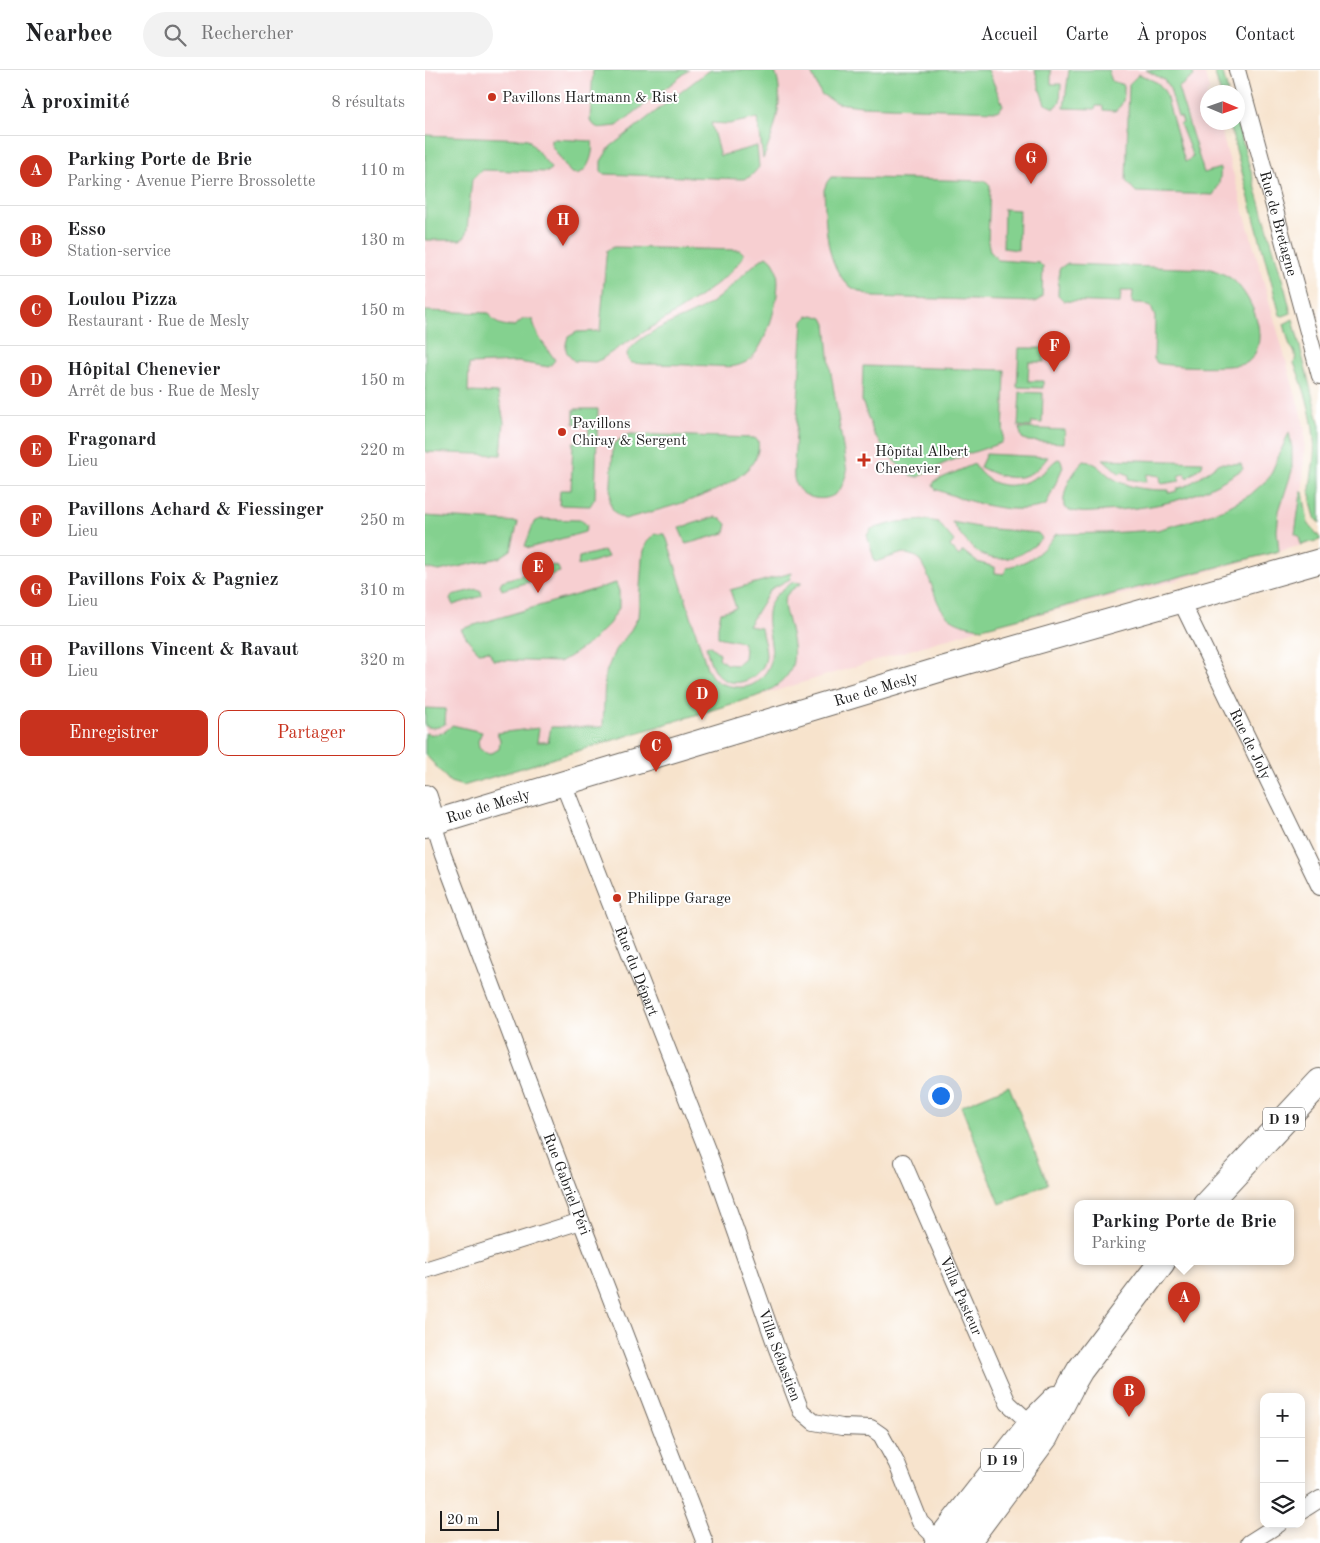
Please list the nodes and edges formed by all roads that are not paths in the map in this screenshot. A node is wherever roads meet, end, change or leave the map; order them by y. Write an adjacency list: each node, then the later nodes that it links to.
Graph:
1 (1237, 70): 2 (street, Rue de Bretagne)
2 (1320, 376)
3 (1320, 561): 4 (street, Rue de Mesly)
4 (1181, 601): 5 (street, Rue de Mesly); 8 (street, Rue de Joly)
5 (563, 783): 7 (street, Rue de Mesly); 10 (street, Rue du Départ)
6 (425, 797): 7 (street)
7 (429, 824): 13 (street, Rue Gabriel Péri)
8 (1320, 886)
9 (1320, 1082): 12 (main road, D 19)
10 (711, 1160): 21 (street, Villa Sébastien)
11 (903, 1162): 17 (street, Villa Pasteur)
12 (1210, 1200)
13 (581, 1221): 15 (street); 22 (street, Rue Gabriel Péri)
14 (1160, 1265): 16 (main road, D 19)
15 (425, 1270)
16 (1073, 1382): 17 (main road, D 19); 23 (main road, D 19)
17 (1031, 1424): 21 (main road, D 19)
18 (1320, 1499): 19 (street)
19 (1305, 1508)
20 (1273, 1528): 24 (street)
21 (939, 1542)
22 (705, 1543)
23 (966, 1543)
24 (1249, 1543)

